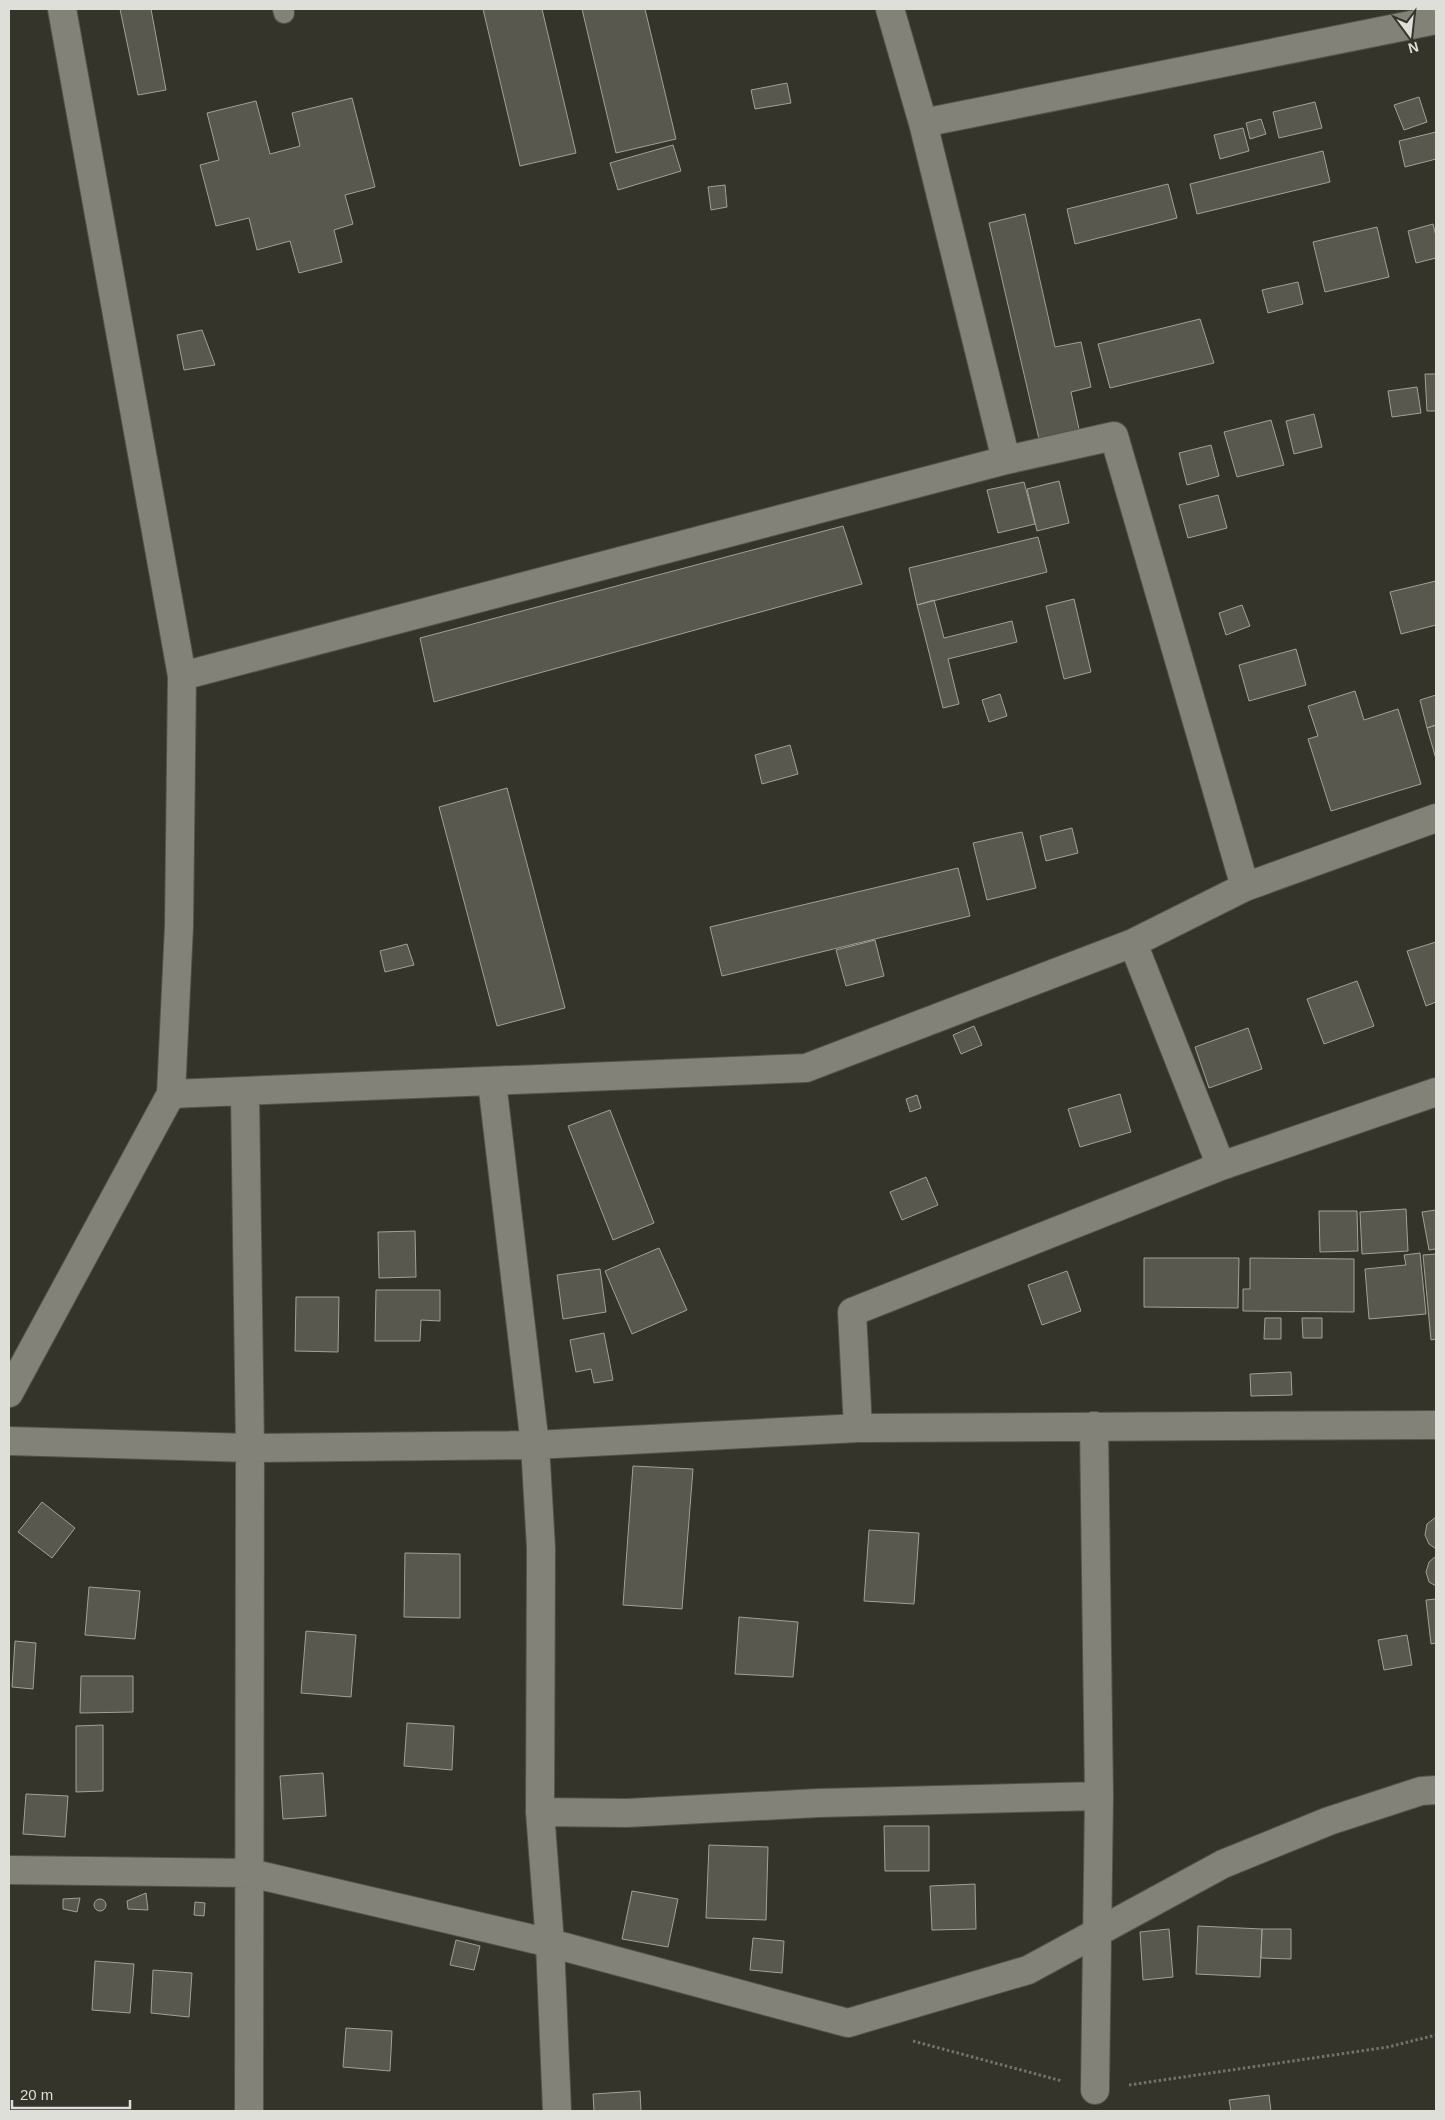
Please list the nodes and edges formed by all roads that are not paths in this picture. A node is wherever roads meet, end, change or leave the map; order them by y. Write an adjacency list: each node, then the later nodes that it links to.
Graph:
1 (62, 9): 6 (street)
2 (890, 9): 4 (street)
3 (1436, 20): 4 (street)
4 (923, 123): 5 (street)
5 (1006, 460): 6 (street); 8 (street)
6 (182, 676): 13 (street)
7 (1436, 818): 8 (street)
8 (1245, 887): 9 (street)
9 (1133, 943): 10 (street); 14 (street)
10 (492, 1082): 11 (street); 20 (street)
11 (245, 1092): 13 (street); 21 (street)
12 (1436, 1092): 14 (street)
13 (171, 1094): 15 (street)
14 (1221, 1166): 18 (street)
15 (9, 1393)
16 (1436, 1425): 17 (street)
17 (1094, 1426): 18 (street); 23 (street)
18 (858, 1428): 20 (street)
19 (9, 1441): 21 (street)
20 (534, 1445): 21 (street); 24 (street)
21 (250, 1448): 26 (street)
22 (1436, 1790): 27 (street)
23 (1099, 1796): 24 (street); 27 (street)
24 (540, 1812): 28 (street)
25 (9, 1870): 26 (street)
26 (250, 1873): 28 (street); 30 (street)
27 (1098, 1931): 28 (street); 29 (street)
28 (550, 1943): 31 (street)
29 (1095, 2090)
30 (249, 2111)
31 (557, 2111)

